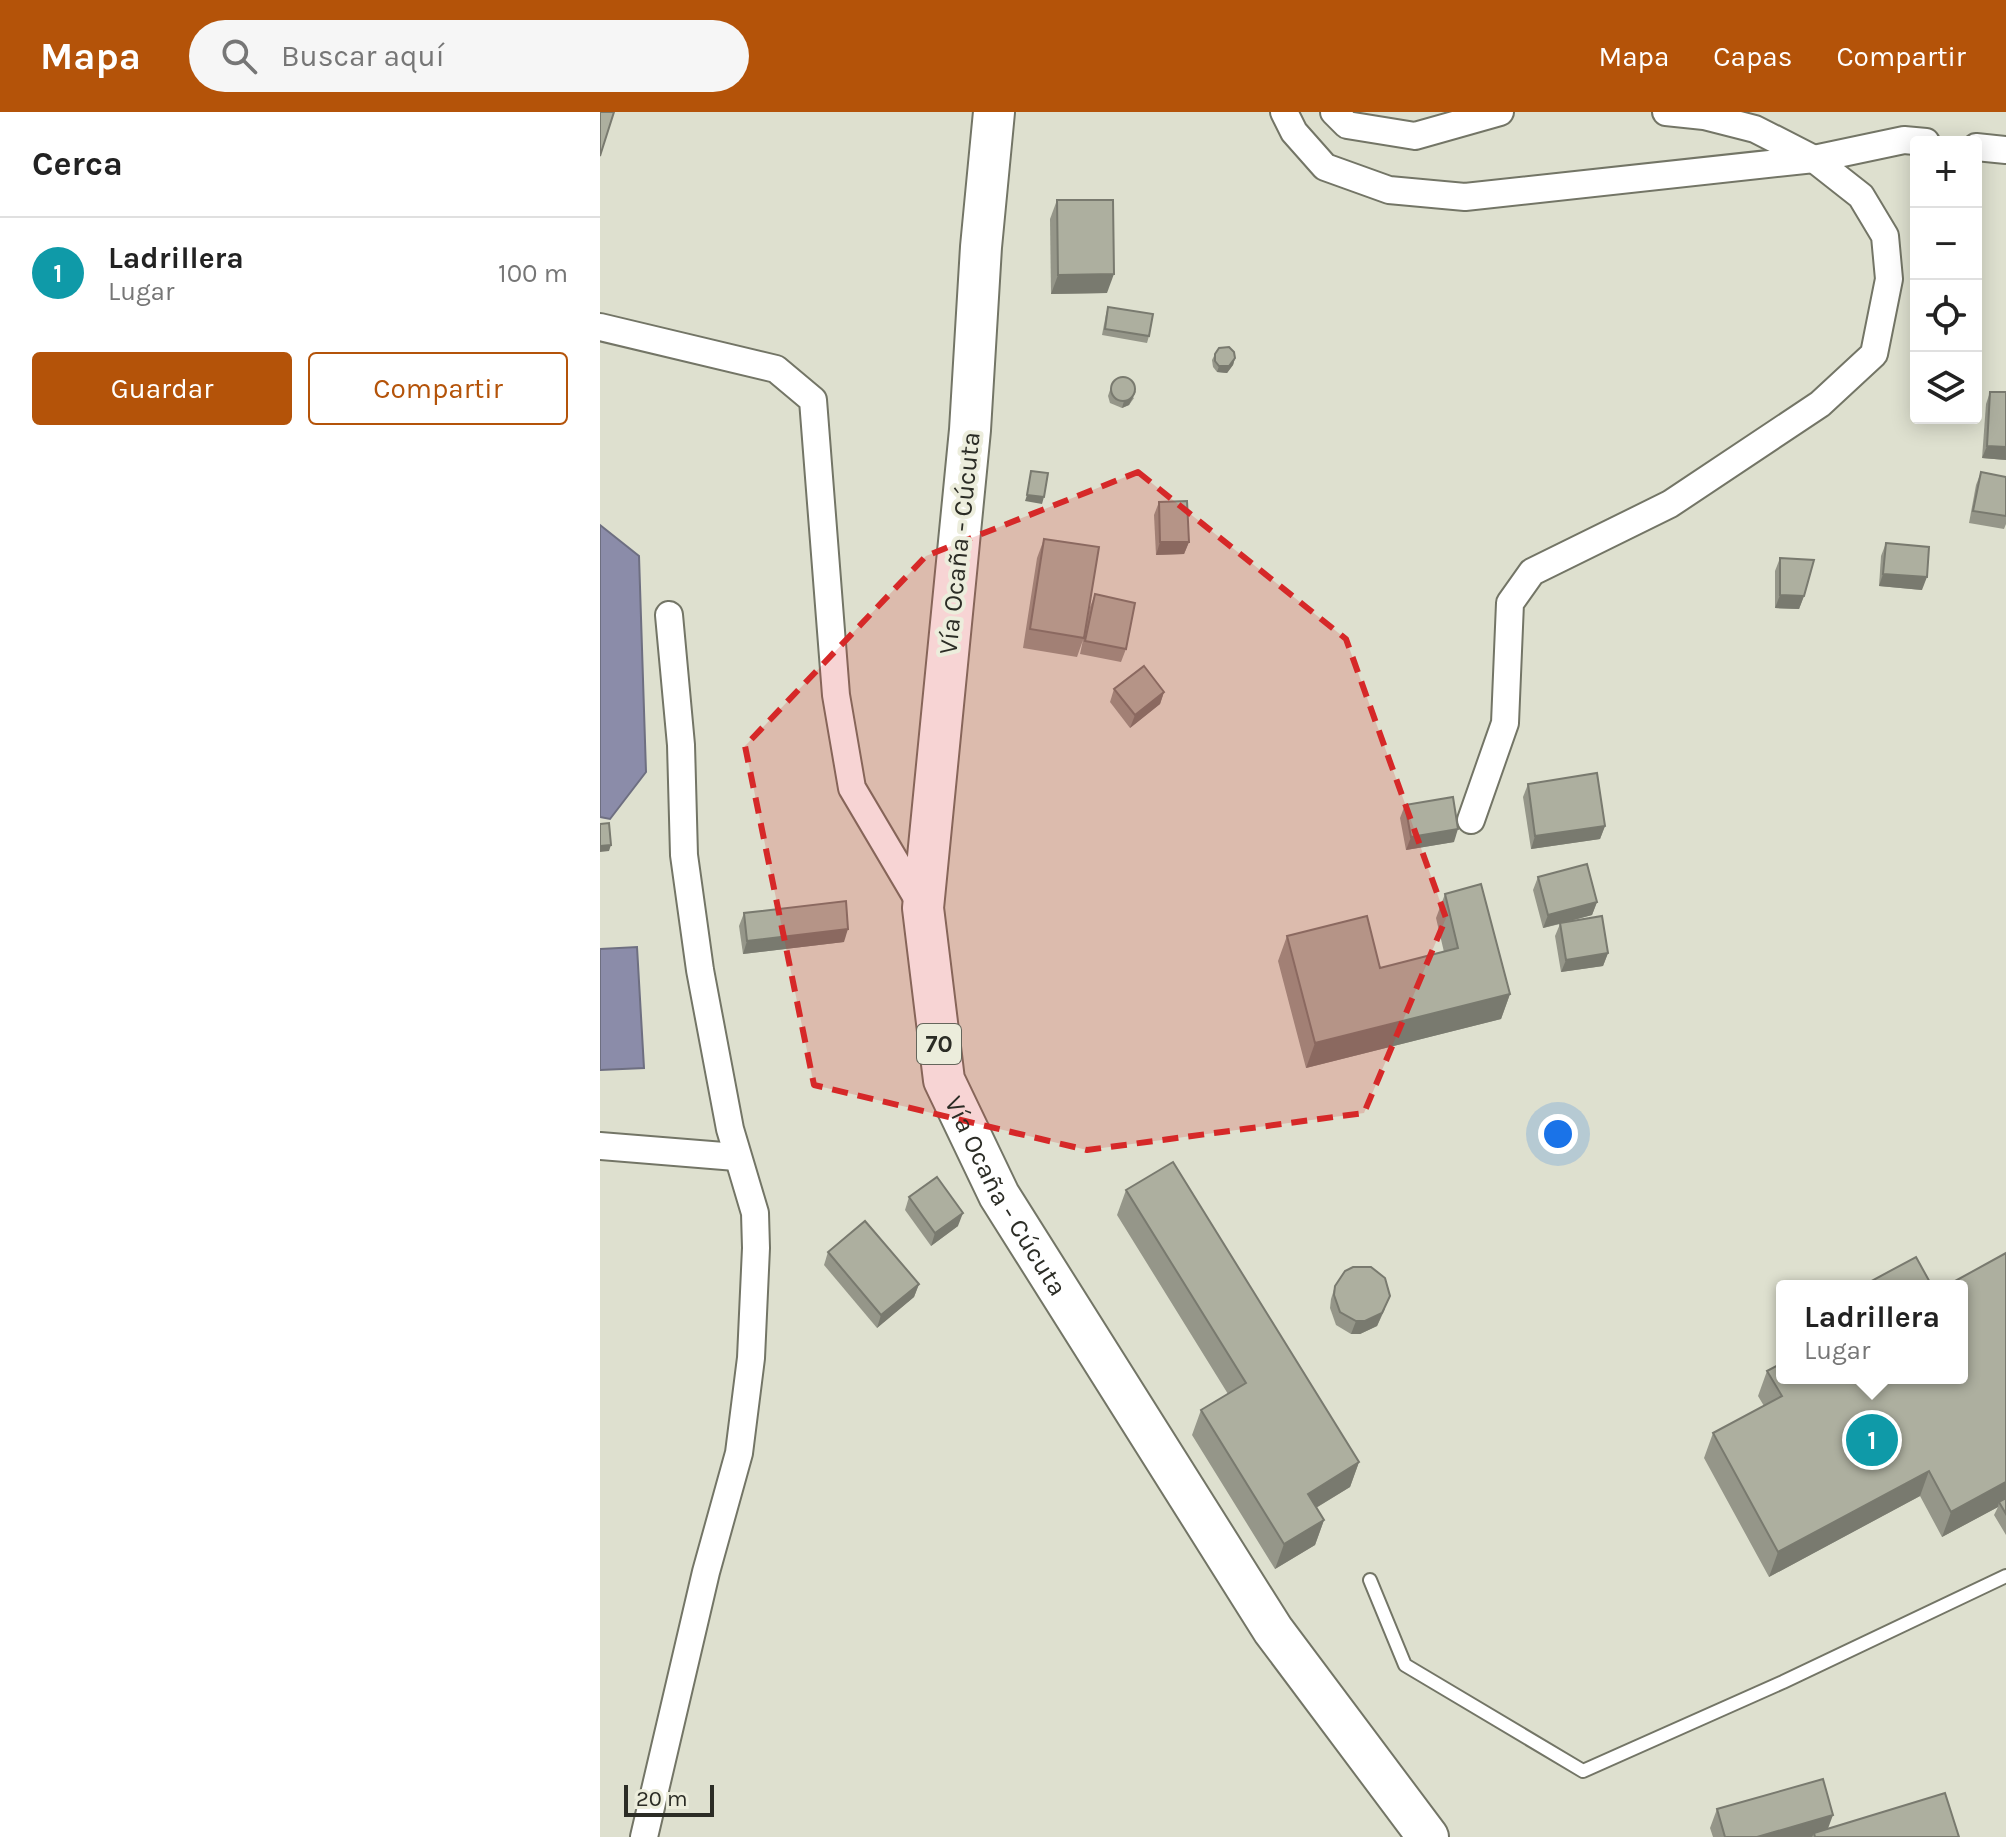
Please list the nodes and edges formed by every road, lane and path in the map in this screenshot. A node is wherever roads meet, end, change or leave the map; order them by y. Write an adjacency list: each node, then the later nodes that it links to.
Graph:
1 (994, 112): 14 (main road, Vía Ocaña - Cúcuta / 70)
2 (1284, 112): 10 (street)
3 (1334, 112): 6 (street)
4 (1500, 112): 6 (street)
5 (1666, 112): 10 (street)
6 (1420, 124)
7 (1910, 141): 10 (street)
8 (1982, 148): 9 (street)
9 (2006, 150)
10 (1814, 159): 13 (street)
11 (600, 327): 14 (street)
12 (669, 615): 16 (street)
13 (1471, 820)
14 (923, 908): 20 (main road, Vía Ocaña - Cúcuta / 70)
15 (600, 1146): 16 (street)
16 (736, 1157): 19 (street)
17 (2006, 1576): 18 (lane)
18 (1370, 1580)
19 (644, 1837)
20 (1428, 1837)

